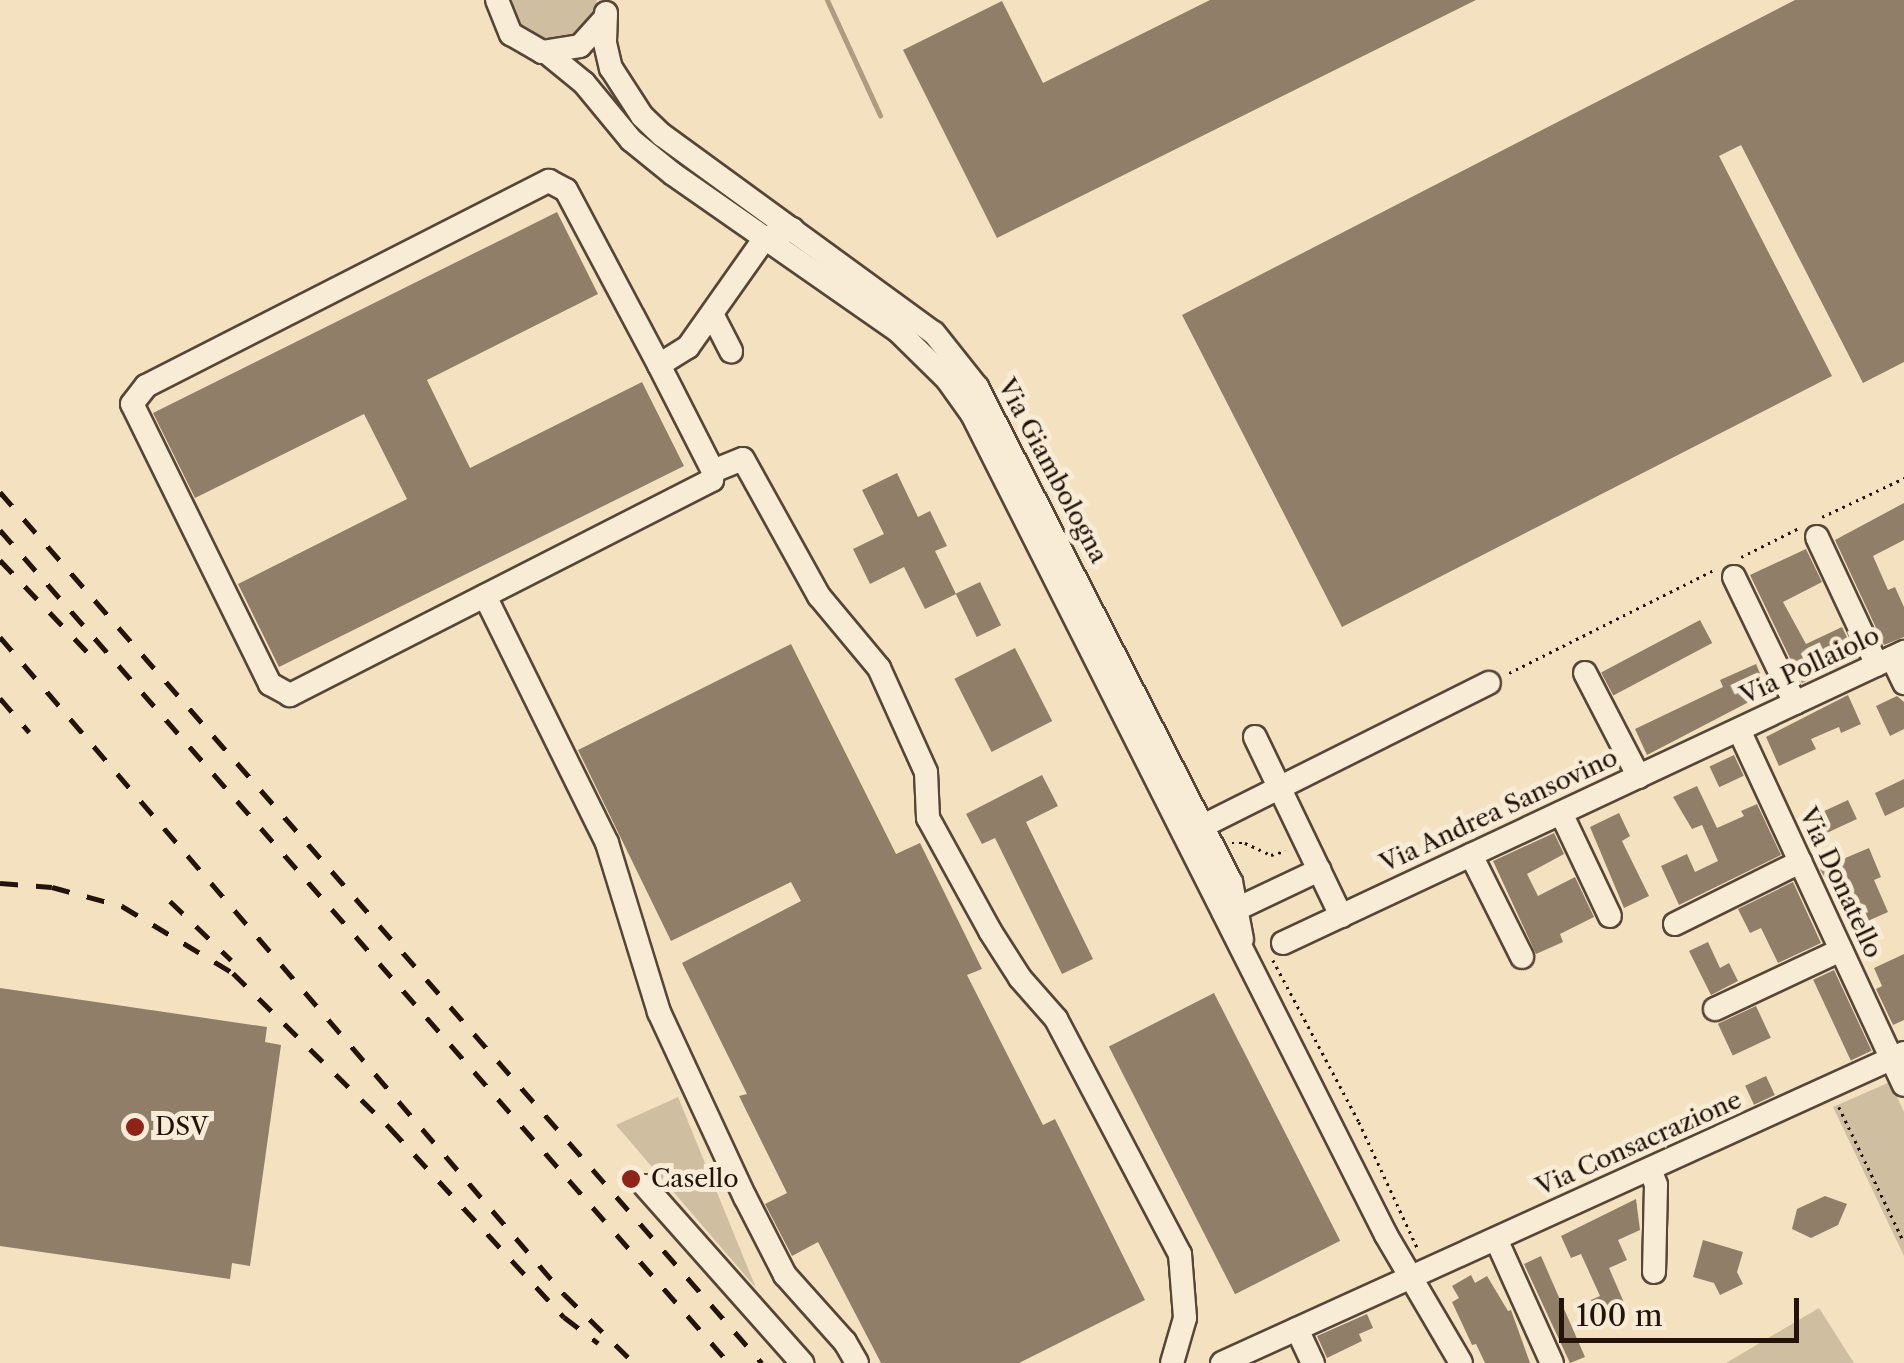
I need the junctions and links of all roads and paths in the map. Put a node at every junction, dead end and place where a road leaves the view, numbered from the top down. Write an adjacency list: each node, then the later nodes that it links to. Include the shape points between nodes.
1 (497, 0): 3 (street, Via Giambologna, via 511,34)
2 (608, 7): 3 (street, via 583,44); 4 (street, Via Giambologna, via 604,43 611,68 642,116)
3 (546, 52): 5 (street, Via Giambologna, via 584,83 631,140)
4 (793, 229): 5 (street); 20 (street, Via Giambologna, via 934,333 959,362 992,410)
5 (765, 238): 6 (street); 12 (street, Via Giambologna, via 898,331 946,378 972,414)
6 (712, 314): 7 (street); 8 (street, via 688,348)
7 (731, 351)
8 (659, 365): 9 (street); 14 (street, via 566,190 549,181 134,397 134,415 279,692 299,692)
9 (712, 472): 14 (street, via 707,482); 54 (street, via 743,459 820,596 879,668 926,772 928,818 990,931 1056,1019 1180,1254 1185,1318)
10 (1904, 478): 17 (path)
11 (1818, 537): 15 (street)
12 (1052, 574): 20 (street, Via Giambologna); 39 (street, Via Giambologna)
13 (1734, 577): 19 (street)
14 (485, 596): 53 (street, via 607,844 659,1012 745,1197 785,1276)
15 (1891, 658): 18 (street); 19 (street, Via Pollaiolo)
16 (1585, 673): 23 (street)
17 (1490, 683): 24 (street)
18 (1904, 683)
19 (1795, 704): 21 (street, Via Pollaiolo)
20 (1135, 706): 26 (street, Via Giambologna)
21 (1739, 730): 23 (street, Via Andrea Sansovino); 30 (street, Via Donatello)
22 (1255, 737): 24 (street)
23 (1638, 777): 25 (street, Via Andrea Sansovino)
24 (1280, 788): 26 (street); 31 (street)
25 (1561, 813): 29 (street, Via Andrea Sansovino); 34 (street)
26 (1197, 829): 32 (street, Via Giambologna, via 1231,882)
27 (1224, 846): 28 (path, via 1245,843 1271,855)
28 (1296, 847)
29 (1471, 855): 33 (street, Via Andrea Sansovino); 38 (street)
30 (1800, 862): 35 (street); 37 (street, Via Donatello)
31 (1319, 870): 32 (street); 33 (street)
32 (1239, 908): 39 (street, Via Giambologna)
33 (1341, 916): 36 (street, Via Andrea Sansovino)
34 (1610, 916)
35 (1675, 924)
36 (1283, 943): 48 (path, via 1268,952 1422,1258 1438,1257)
37 (1841, 950): 40 (street); 41 (street, Via Donatello)
38 (1522, 957)
39 (1244, 958): 50 (street, Via Giambologna)
40 (1715, 1009)
41 (1898, 1056): 42 (street, Via Donatello); 43 (street, Via Consacrazione)
42 (1904, 1085)
43 (1830, 1087): 44 (street, Via Consacrazione); 47 (path)
44 (1650, 1169): 46 (street, Via Consacrazione); 49 (street, via 1656,1185)
45 (645, 1186): 52 (street)
46 (1496, 1239): 48 (street, Via Consacrazione); 58 (street)
47 (1904, 1242)
48 (1441, 1264): 50 (street, Via Consacrazione)
49 (1654, 1272)
50 (1410, 1278): 51 (street, Via Consacrazione); 57 (street, Via Giambologna)
51 (1297, 1329): 55 (street, Via Consacrazione); 56 (street)
52 (802, 1363)
53 (857, 1363)
54 (1172, 1363)
55 (1222, 1363)
56 (1313, 1363)
57 (1461, 1363)
58 (1552, 1363)

